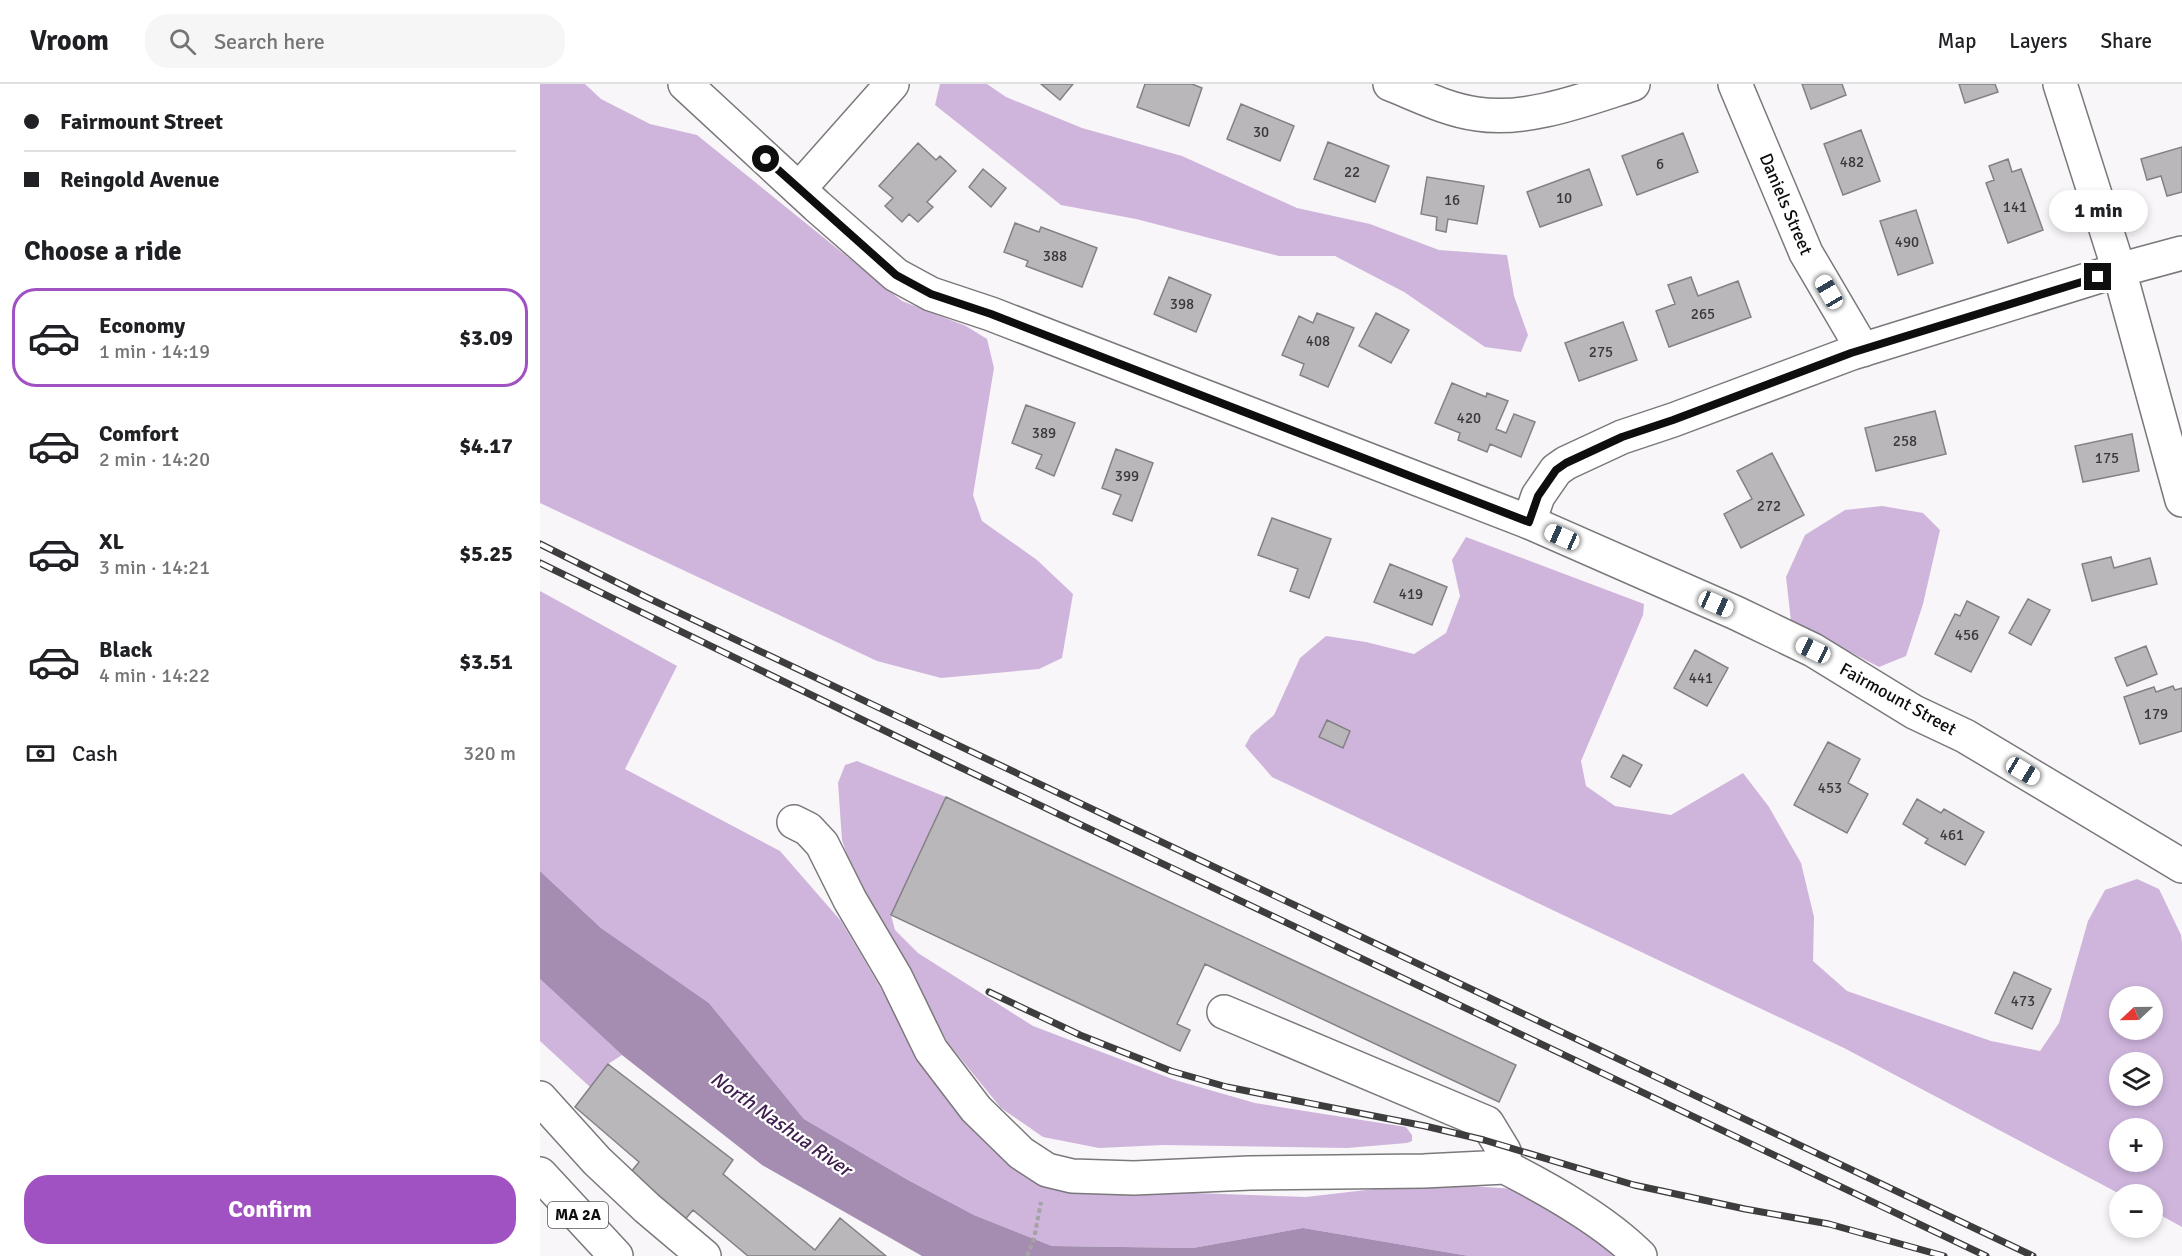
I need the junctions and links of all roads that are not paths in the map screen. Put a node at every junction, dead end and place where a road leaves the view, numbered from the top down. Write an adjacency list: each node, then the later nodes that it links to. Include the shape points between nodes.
1 (685, 84): 7 (main road, Fairmount Street)
2 (892, 84): 7 (main road)
3 (1390, 84): 4 (main road, via 1456,110 1494,115 1571,103)
4 (1633, 84)
5 (1735, 84): 10 (main road, Daniels Street, via 1806,253)
6 (2060, 84): 9 (main road)
7 (799, 189): 12 (main road, Fairmount Street, via 896,275 931,294)
8 (2182, 253): 9 (main road)
9 (2119, 270): 10 (main road); 11 (main road)
10 (1863, 350): 12 (main road, via 1639,431 1566,463 1549,477)
11 (2182, 500)
12 (1529, 522): 14 (main road, Fairmount Street, via 1813,650)
13 (794, 822): 17 (main road, via 808,829 822,844 931,1050 976,1109 1021,1153 1047,1170 1072,1176 1134,1178)
14 (2182, 866)
15 (1224, 1012): 17 (main road, via 1486,1123 1504,1151)
16 (540, 1098): 21 (main road, via 597,1161)
17 (1505, 1167): 19 (main road, via 1541,1185)
18 (540, 1174): 20 (main road, MA 2A)
19 (1643, 1254)
20 (616, 1256)
21 (705, 1256)

